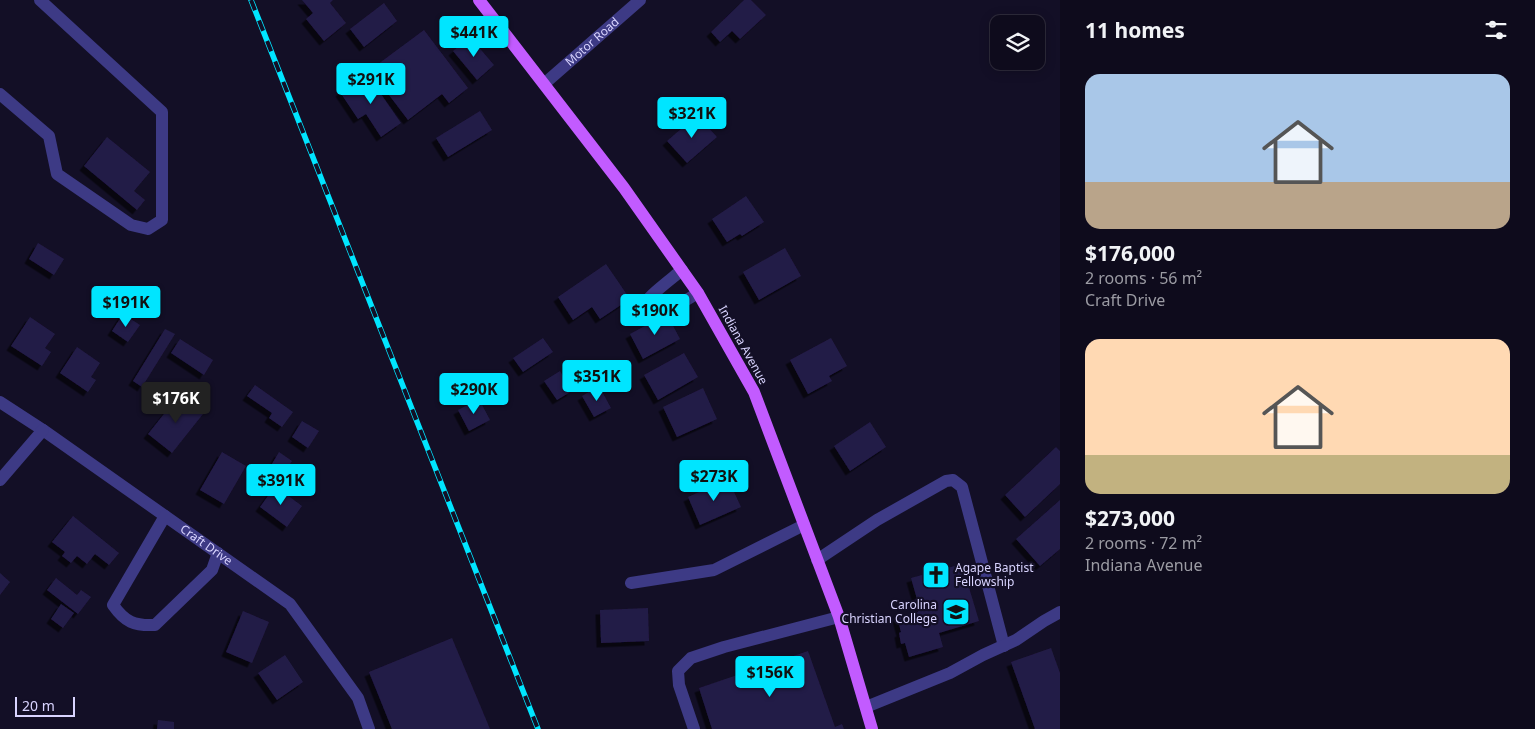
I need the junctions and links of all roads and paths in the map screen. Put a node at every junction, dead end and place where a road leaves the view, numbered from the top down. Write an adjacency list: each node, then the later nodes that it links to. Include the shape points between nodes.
1 (40, 0): 5 (street, via 162,112 162,220 148,228 131,225 56,174 49,136)
2 (479, 0): 4 (main road, Indiana Avenue)
3 (640, 0): 4 (street, Motor Road)
4 (544, 84): 6 (main road, Indiana Avenue)
5 (0, 94)
6 (682, 270): 7 (main road, Indiana Avenue); 7 (street, via 655,292 638,310 636,317 643,320 653,317)
7 (698, 293): 12 (main road, Indiana Avenue, via 754,392)
8 (0, 402): 9 (street, Craft Drive)
9 (43, 430): 10 (street); 11 (street, Craft Drive)
10 (0, 480)
11 (164, 516): 13 (street, Craft Drive); 13 (street, via 113,605 121,616 136,624 154,625 212,570)
12 (804, 524): 14 (main road, Indiana Avenue); 15 (street, via 714,570)
13 (218, 553): 20 (street, Craft Drive, via 290,604 358,698)
14 (817, 560): 17 (main road, Indiana Avenue); 18 (street, via 877,520 953,480 962,487)
15 (631, 583)
16 (1060, 612): 18 (street)
17 (839, 617): 19 (main road, Indiana Avenue); 21 (street, via 691,658 678,671)
18 (1004, 646): 19 (street, via 950,673)
19 (866, 707): 22 (main road, Indiana Avenue)
20 (369, 729)
21 (694, 729)
22 (872, 729)

